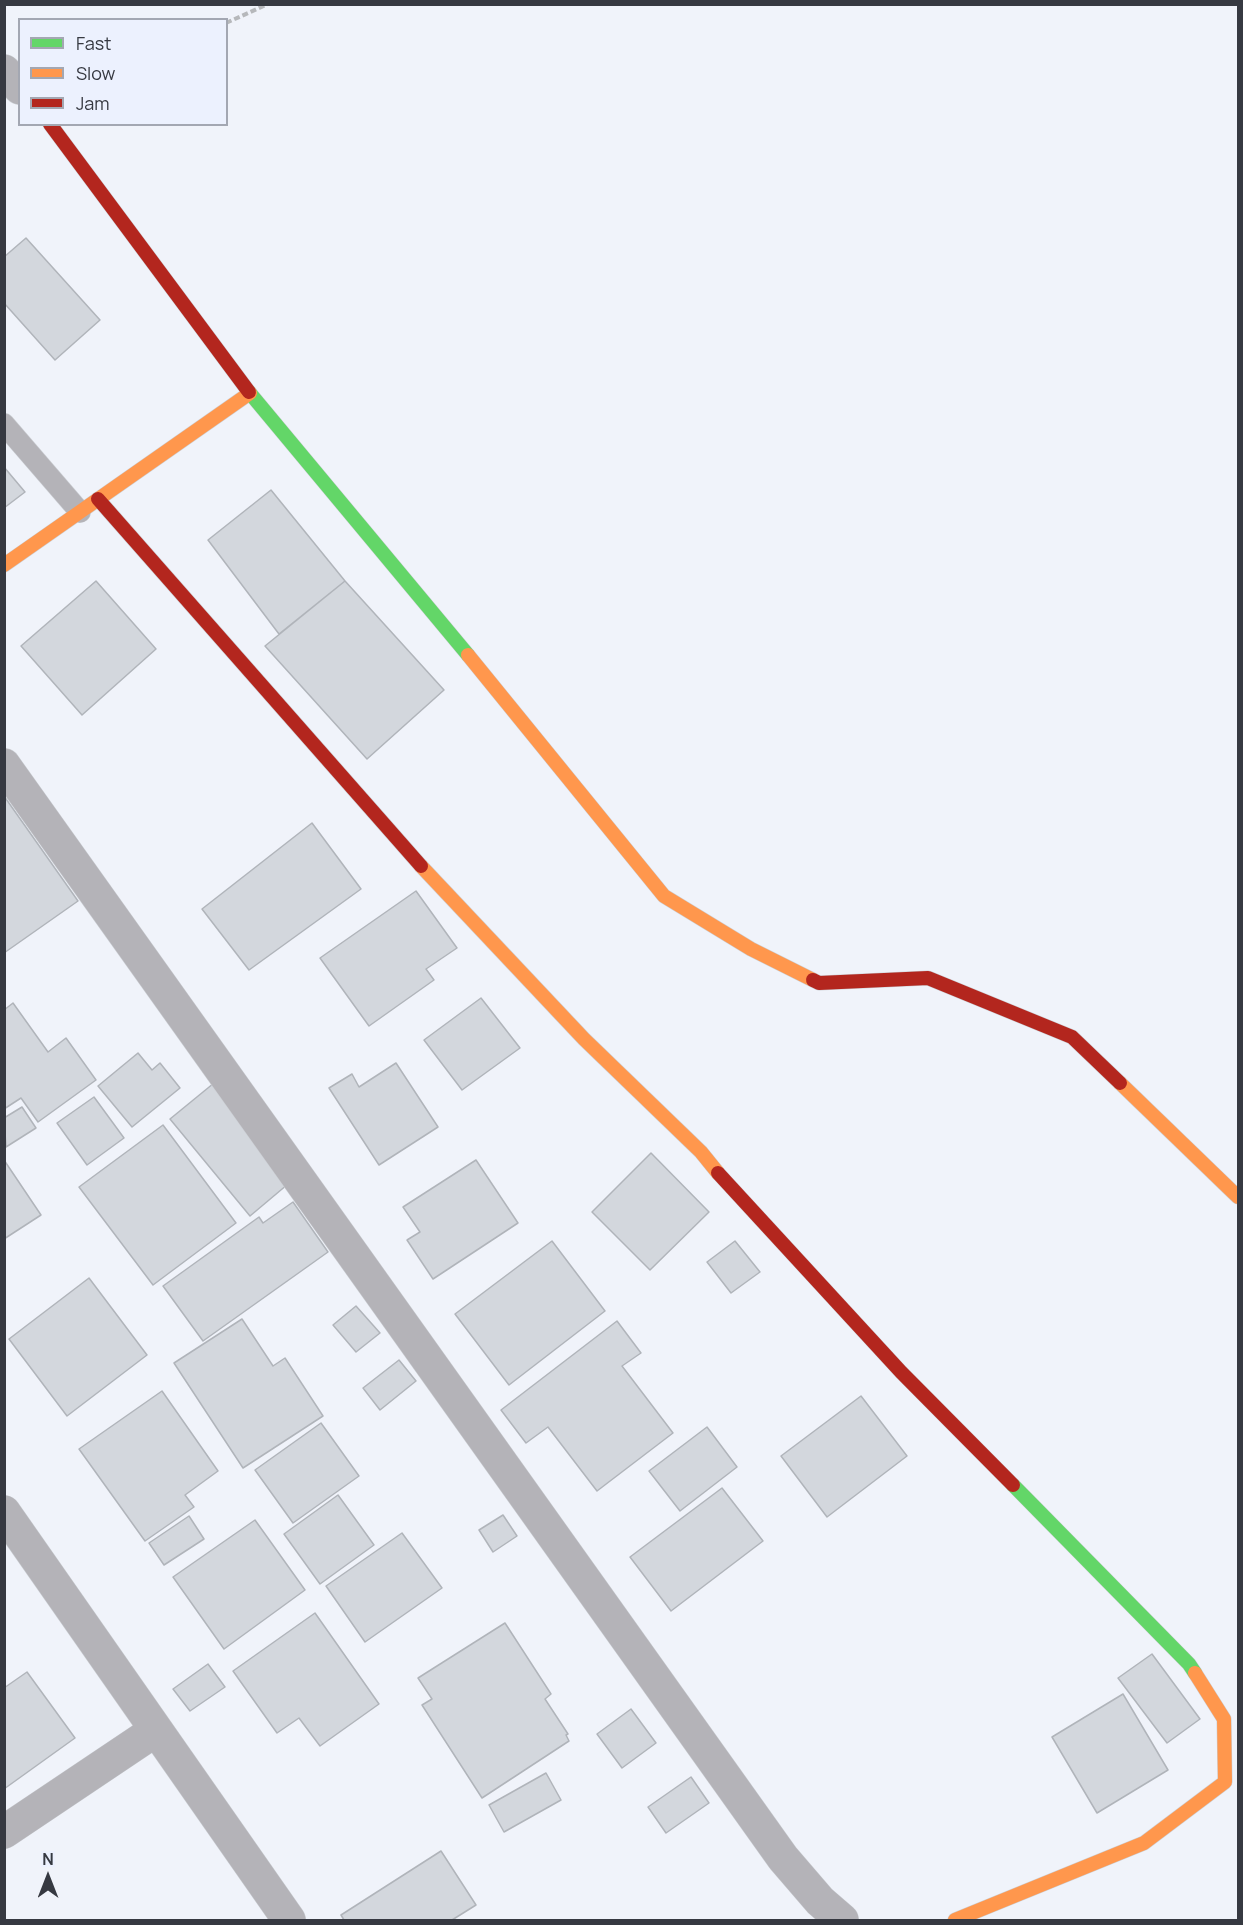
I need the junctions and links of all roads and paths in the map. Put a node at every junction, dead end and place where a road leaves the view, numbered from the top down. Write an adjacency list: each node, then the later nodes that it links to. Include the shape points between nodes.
1 (268, 4): 2 (path)
2 (228, 23)
3 (4, 71): 4 (street)
4 (18, 86)
5 (51, 126): 6 (street)
6 (250, 393): 8 (street); 12 (street, via 664,896 751,949 819,983 928,978 1072,1037)
7 (4, 424): 9 (lane)
8 (98, 499): 9 (street); 15 (street, via 405,849 584,1039 702,1152 739,1198 901,1372 1189,1664 1224,1719)
9 (80, 512): 10 (street)
10 (4, 565)
11 (4, 765): 18 (street, via 783,1857 820,1901)
12 (1239, 1197)
13 (4, 1512): 14 (street)
14 (156, 1730): 16 (street); 17 (street)
15 (1232, 1780): 19 (street, via 1144,1843)
16 (4, 1832)
17 (289, 1920)
18 (842, 1920)
19 (955, 1920)

